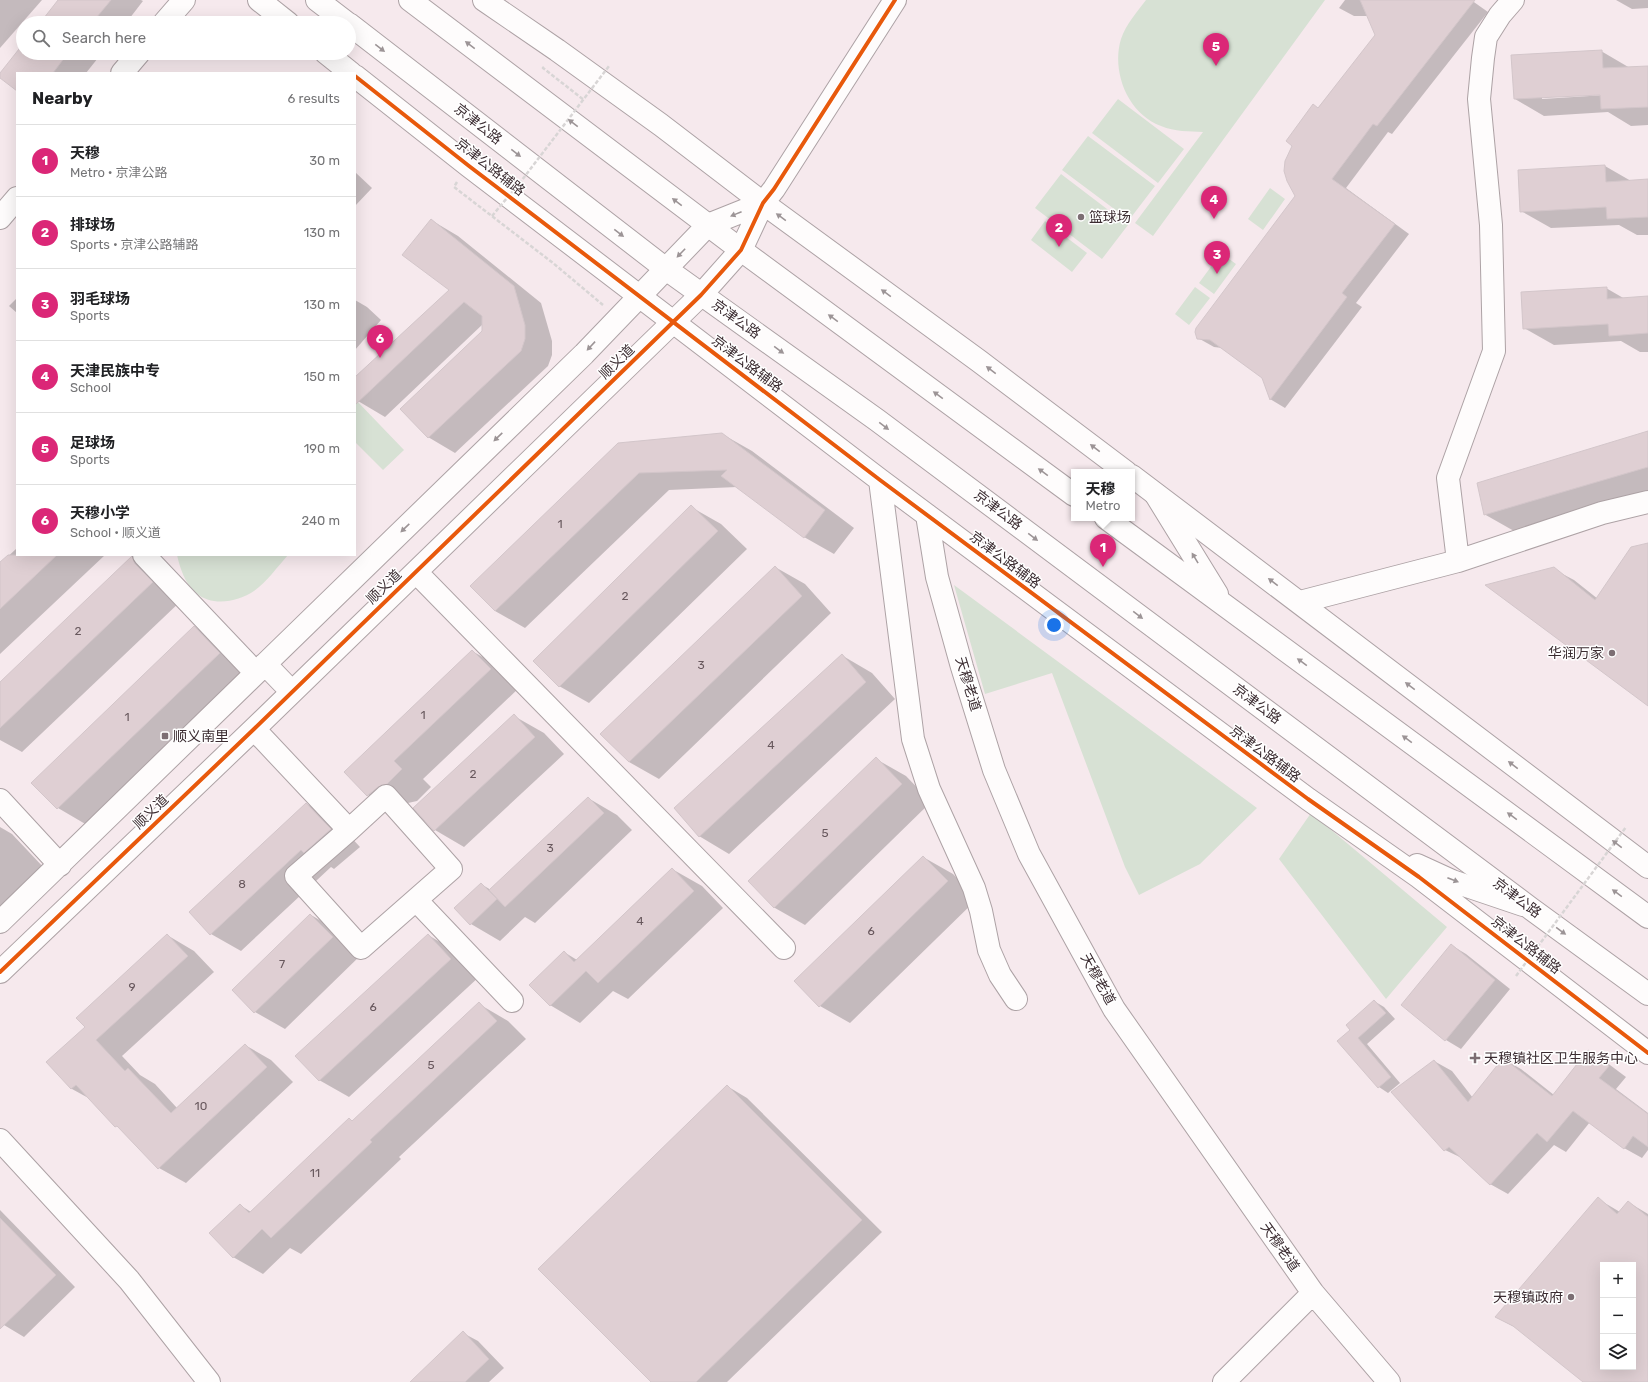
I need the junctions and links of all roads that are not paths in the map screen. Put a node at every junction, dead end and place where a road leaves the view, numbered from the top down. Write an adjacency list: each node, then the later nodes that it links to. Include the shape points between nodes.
1 (184, 0): 8 (main road)
2 (259, 0): 9 (main road)
3 (317, 0): 10 (main road, 京津公路)
4 (410, 0): 20 (main road, one-way to 4)
5 (484, 0): 18 (main road, via 557,50)
6 (895, 0): 18 (main road)
7 (1513, 0): 35 (main road, via 1486,37 1479,98 1491,225 1494,351 1448,478)
8 (170, 16)
9 (279, 16)
10 (338, 16)
11 (356, 30): 22 (main road, 京津公路, one-way to 22)
12 (133, 60): 14 (main road)
13 (335, 60): 15 (main road)
14 (123, 72)
15 (350, 72)
16 (356, 77): 23 (main road, 京津公路辅路)
17 (16, 199): 19 (main road)
18 (763, 203): 20 (main road, 顺义道, one-way to 20); 21 (main road, 顺义道); 26 (main road, one-way to 18)
19 (0, 218)
20 (708, 225): 21 (main road); 22 (main road, 顺义道, one-way to 22)
21 (741, 250): 24 (main road, 顺义道); 29 (main road, one-way to 21)
22 (666, 269): 23 (main road, 顺义道); 24 (main road, 京津公路)
23 (640, 295): 25 (main road, 京津公路辅路); 39 (main road, 顺义道, one-way to 39, via 584,354)
24 (701, 295): 25 (main road, 顺义道); 48 (main road, 京津公路, one-way to 48, via 877,420)
25 (674, 322): 28 (main road, 京津公路辅路); 36 (main road, 顺义道)
26 (1122, 469)
27 (1135, 478): 30 (main road)
28 (880, 480): 32 (main road, 京津公路辅路); 54 (main road, via 913,739 929,789 974,888 989,950 1000,975)
29 (1071, 493)
30 (1156, 495): 37 (main road, one-way to 30); 38 (main road, one-way to 30)
31 (1648, 502): 35 (main road, via 1602,512)
32 (927, 515): 44 (main road, 京津公路辅路); 58 (main road, 天穆老道, via 937,577 962,667 994,770 1029,854 1114,1009)
33 (1110, 521): 38 (main road)
34 (145, 556): 39 (main road)
35 (1458, 561): 37 (main road)
36 (416, 572): 40 (main road, 顺义道); 51 (main road)
37 (1300, 602): 46 (main road, one-way to 37)
38 (1223, 604): 49 (main road, one-way to 38)
39 (261, 669): 40 (main road); 45 (main road, 顺义道)
40 (292, 692): 41 (main road, 顺义道)
41 (254, 729): 43 (main road); 52 (main road, 顺义道)
42 (0, 800): 45 (main road)
43 (349, 830): 47 (main road, via 386,796 451,869); 47 (main road, via 296,876 361,948)
44 (1355, 833): 48 (main road, one-way to 48, via 1452,881); 56 (main road, 京津公路辅路, via 1419,877)
45 (60, 865): 50 (main road, 顺义道)
46 (1648, 867)
47 (416, 900): 55 (main road)
48 (1530, 908): 53 (main road, 京津公路, one-way to 53)
49 (1648, 917)
50 (0, 922)
51 (784, 948)
52 (0, 972)
53 (1648, 994)
54 (1016, 999)
55 (512, 1001)
56 (1648, 1053)
57 (0, 1140): 59 (main road, via 129,1280)
58 (1313, 1293): 60 (main road); 61 (main road, 天穆老道)
59 (209, 1382)
60 (1224, 1382)
61 (1389, 1382)

